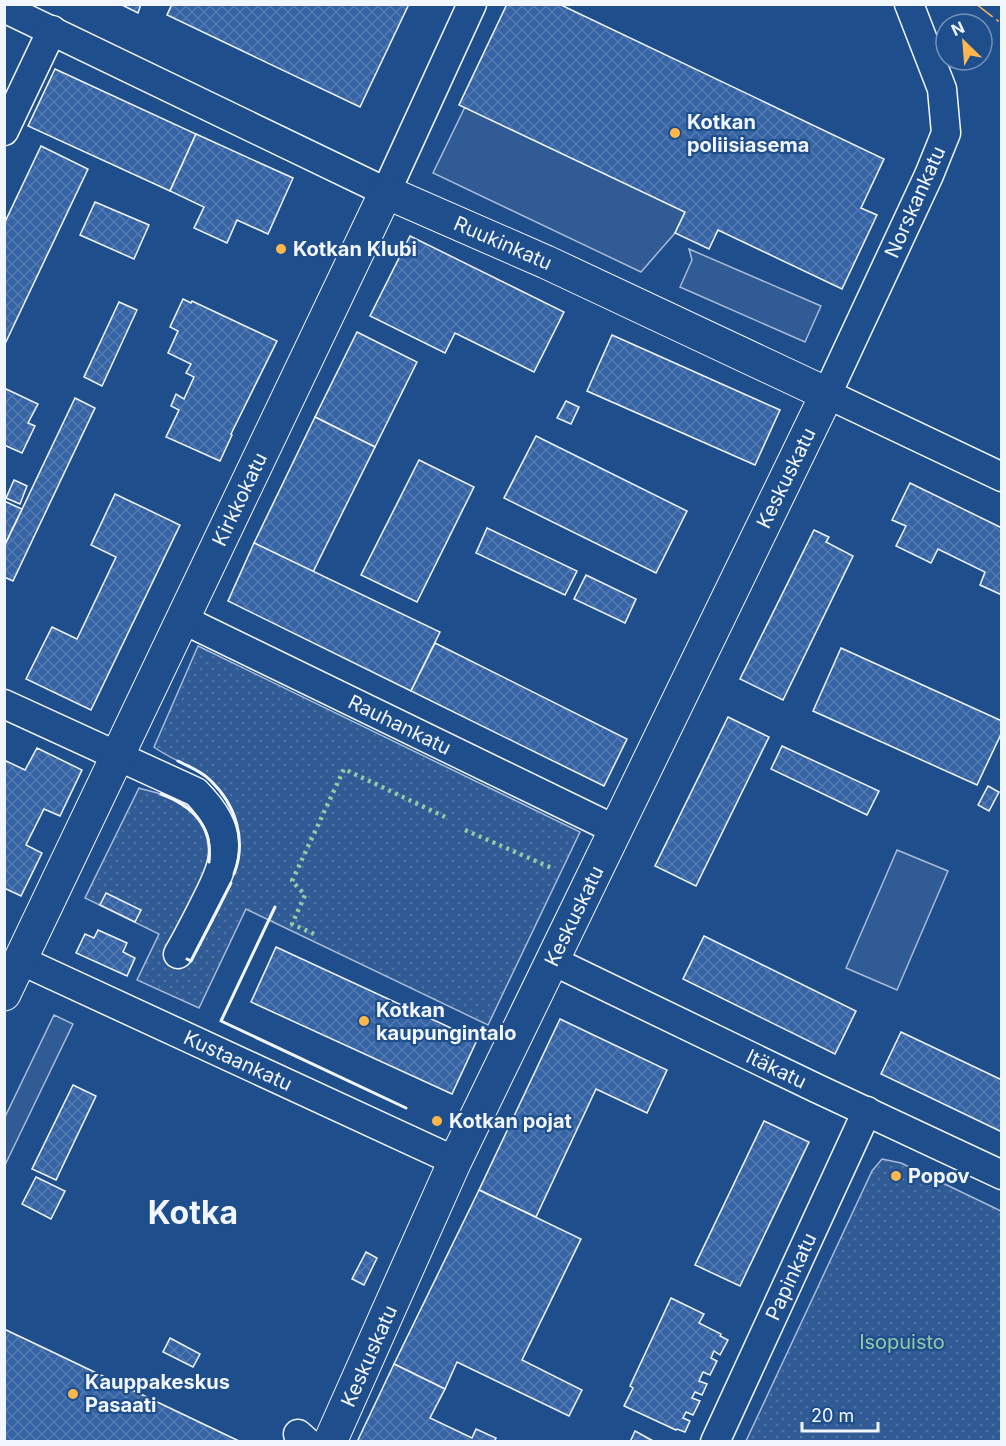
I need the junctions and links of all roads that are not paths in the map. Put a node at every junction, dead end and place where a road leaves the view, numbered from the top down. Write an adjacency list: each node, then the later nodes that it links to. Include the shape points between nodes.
1 (472, 4): 6 (street, Kirkkokatu)
2 (909, 4): 7 (street, Norskankatu, via 942,89 946,133)
3 (4, 8): 4 (street, Ruukinkatu)
4 (52, 30): 5 (street); 6 (street, Ruukinkatu)
5 (4, 131)
6 (386, 192): 7 (main road, Ruukinkatu); 9 (main road, Kirkkokatu)
7 (827, 394): 8 (street, Ruukinkatu); 12 (main road, Keskuskatu)
8 (1002, 477)
9 (182, 619): 11 (main road, Kirkkokatu); 12 (street, Rauhankatu)
10 (4, 704): 11 (street)
11 (117, 756): 13 (street, via 196,792 220,822 225,843 218,878); 14 (main road, Kirkkokatu)
12 (616, 830): 15 (main road, Keskuskatu)
13 (178, 954)
14 (20, 960): 16 (main road, Kirkkokatu); 18 (street, Kustaankatu)
15 (553, 961): 17 (street, Itäkatu); 18 (main road, Keskuskatu)
16 (4, 994)
17 (867, 1111): 19 (street, Itäkatu); 21 (street, Papinkatu)
18 (455, 1161): 20 (main road, Keskuskatu)
19 (1002, 1175)
20 (330, 1442)
21 (715, 1442)

